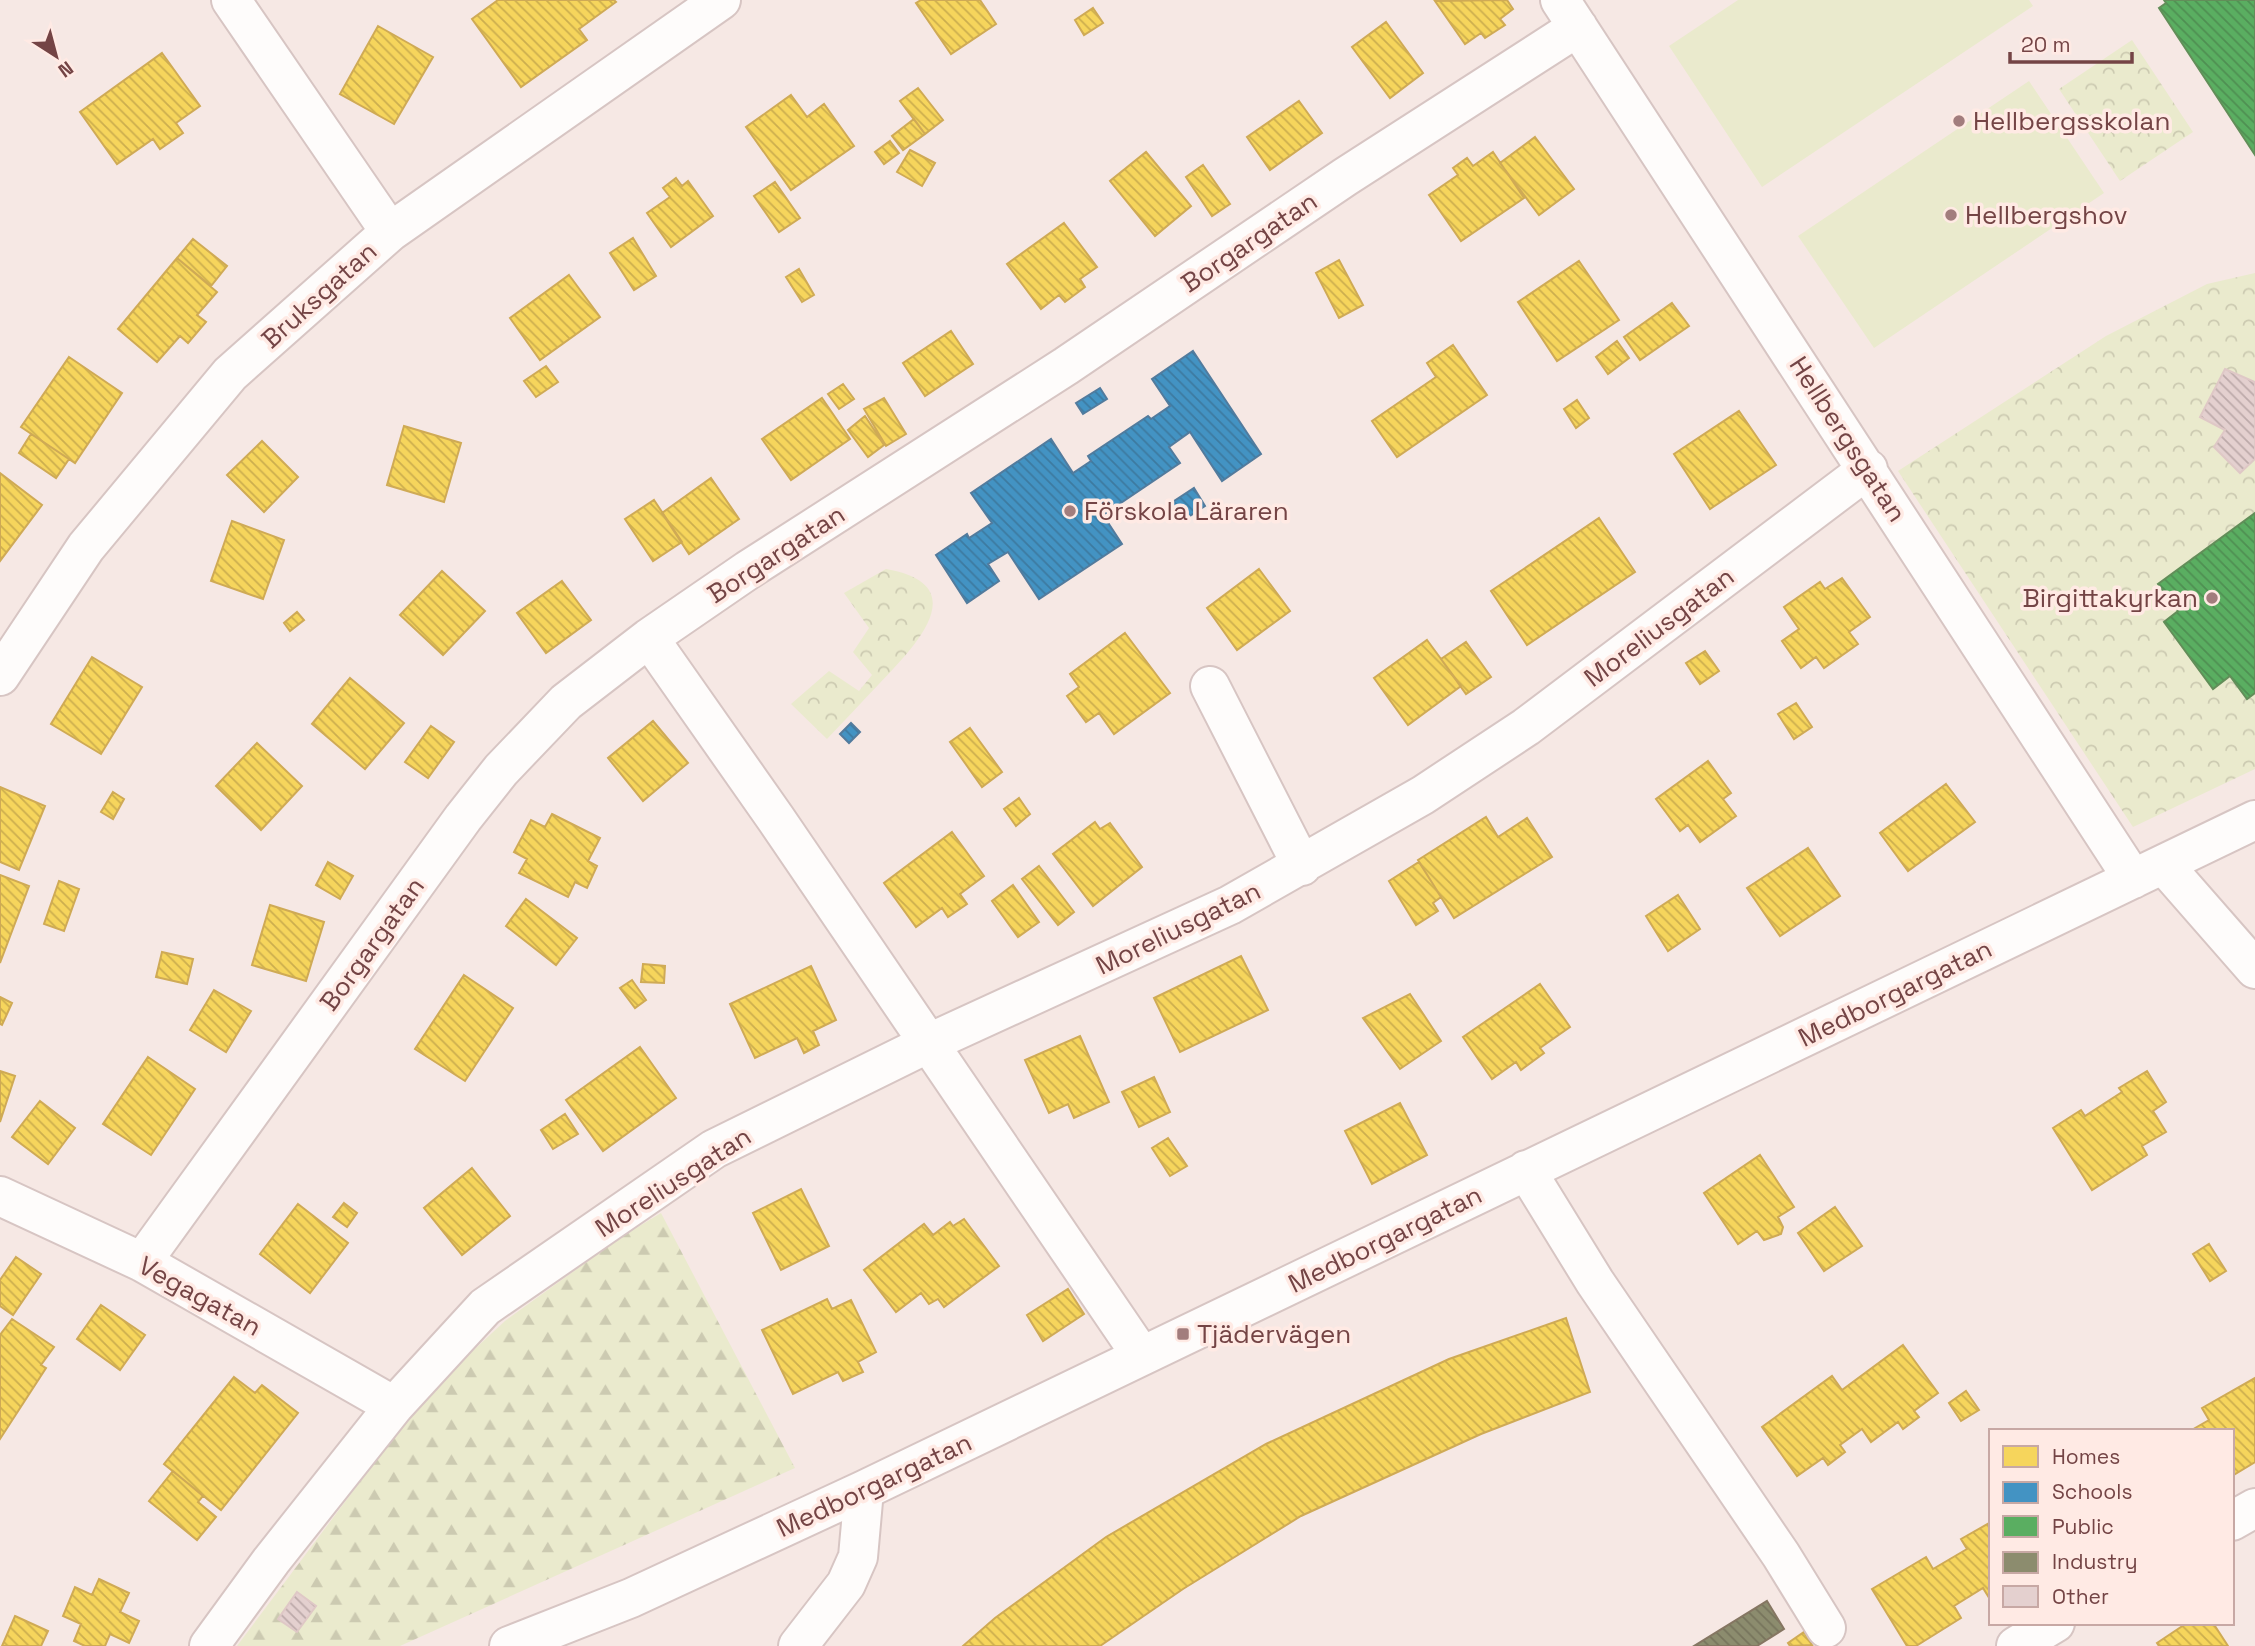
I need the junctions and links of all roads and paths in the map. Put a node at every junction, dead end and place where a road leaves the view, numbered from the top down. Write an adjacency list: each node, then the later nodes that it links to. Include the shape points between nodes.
1 (231, 0): 4 (street)
2 (721, 0): 4 (street, Bruksgatan)
3 (1569, 13): 5 (street, Hellbergsgatan); 6 (street, Borgargatan, via 1345,177 1066,366)
4 (390, 232): 7 (street, Bruksgatan, via 230,374 86,547)
5 (1868, 469): 10 (street, Moreliusgatan, via 1526,727); 11 (street, Hellbergsgatan)
6 (649, 638): 13 (street); 16 (street, Borgargatan, via 566,702 501,770)
7 (0, 676)
8 (1210, 686): 10 (street)
9 (2255, 820): 11 (street, Medborgargatan)
10 (1302, 866): 13 (street, Moreliusgatan, via 1147,944)
11 (2149, 872): 12 (street, Hellbergsgatan); 14 (street, Medborgargatan)
12 (2255, 970)
13 (929, 1043): 17 (street); 18 (street, Moreliusgatan, via 714,1149 485,1307)
14 (1526, 1170): 17 (street, Medborgargatan); 23 (street, via 1595,1282)
15 (0, 1196): 16 (street, Vegagatan)
16 (142, 1262): 18 (street, Vegagatan)
17 (1141, 1355): 19 (street, Medborgargatan)
18 (394, 1406): 24 (street, Moreliusgatan)
19 (864, 1490): 25 (street, Medborgargatan, via 631,1598); 26 (street, via 859,1557 846,1584)
20 (2255, 1508): 21 (street)
21 (2234, 1520)
22 (2052, 1625): 27 (street)
23 (1826, 1628)
24 (209, 1646)
25 (509, 1646)
26 (798, 1646)
27 (2016, 1646)

